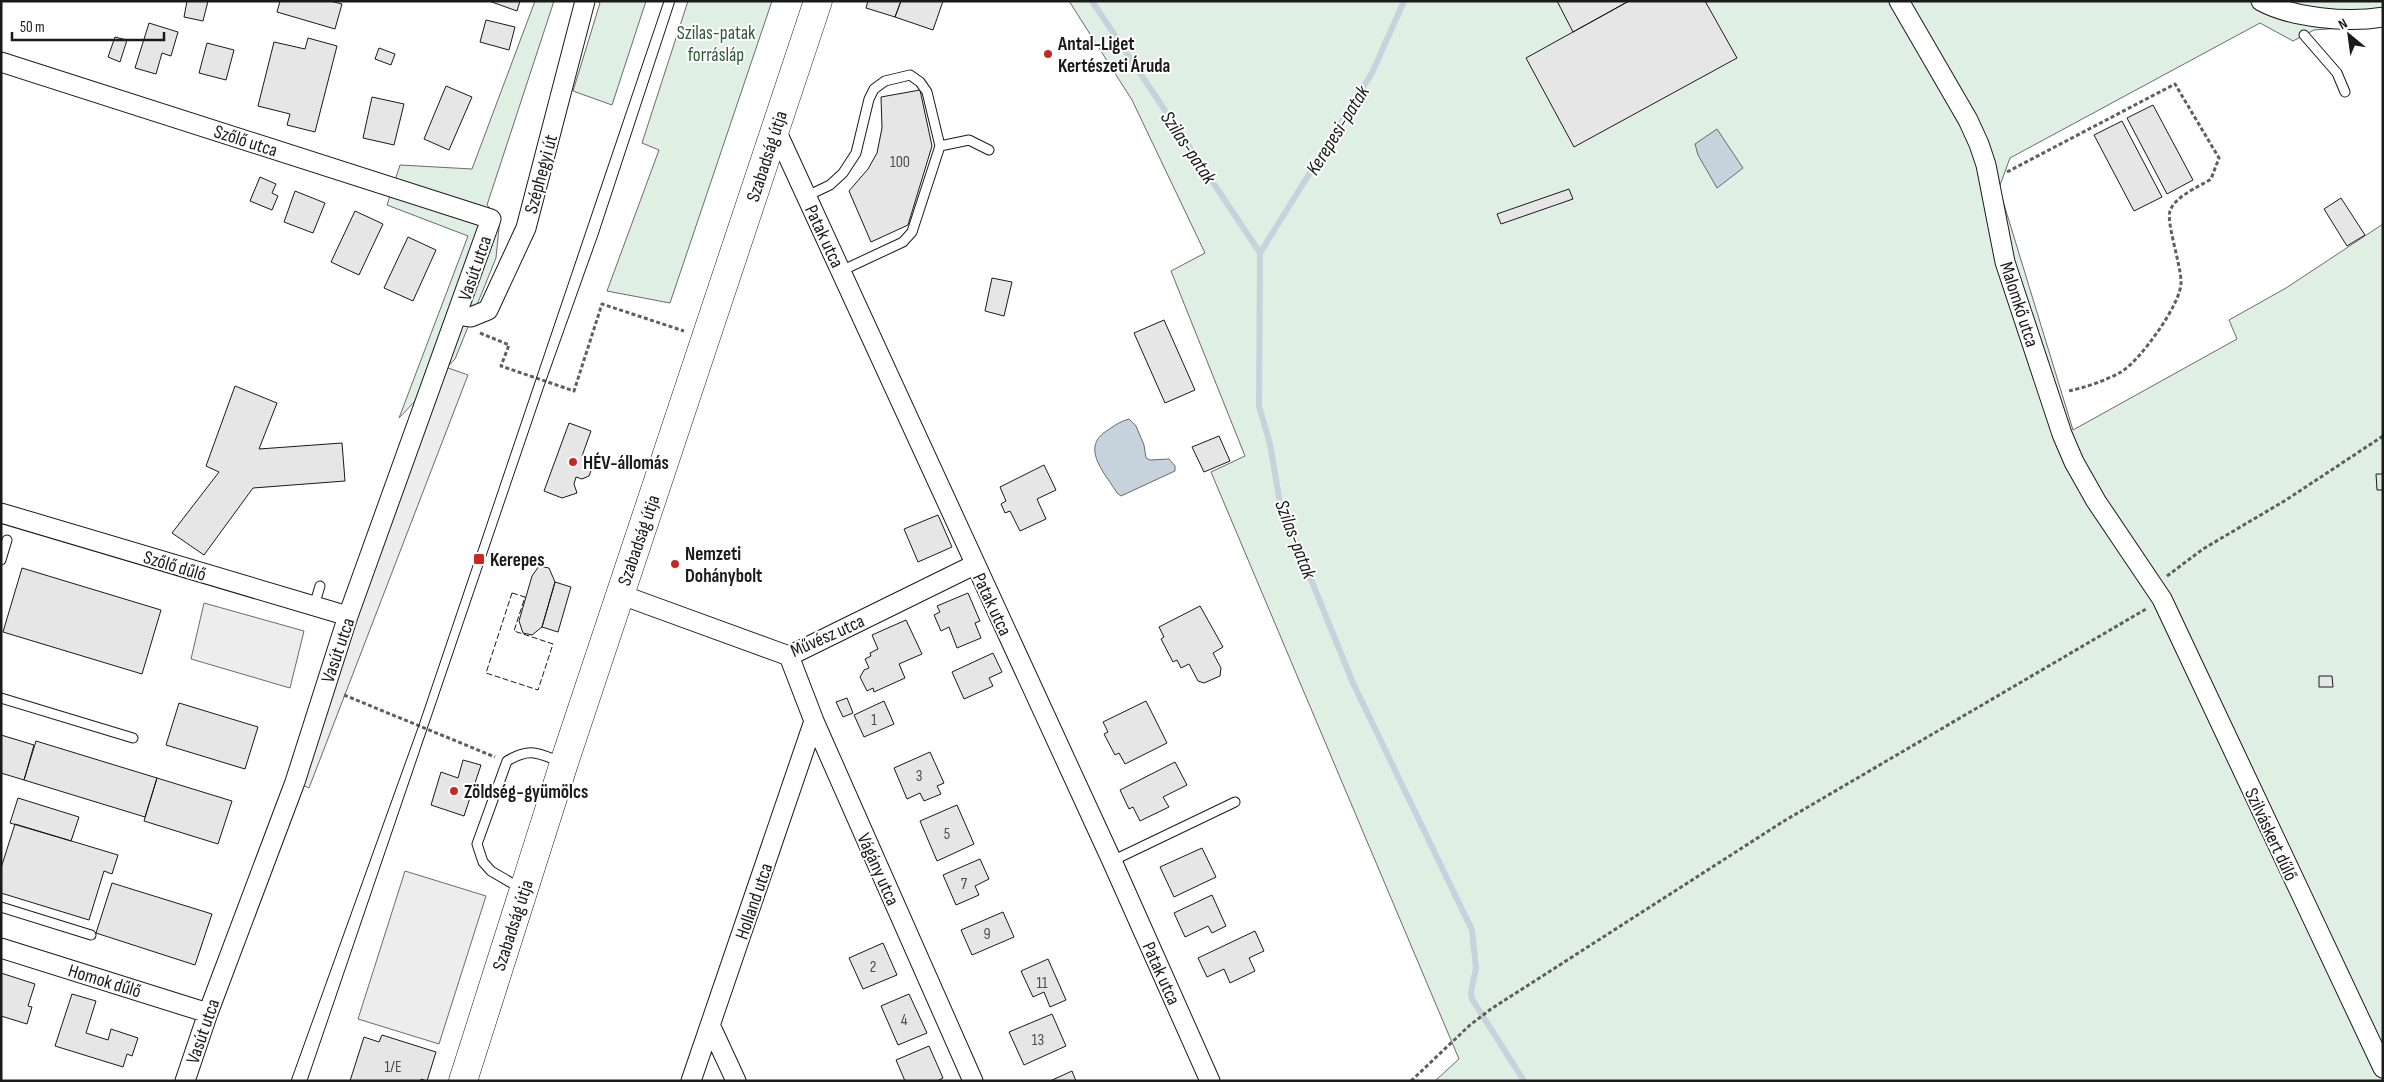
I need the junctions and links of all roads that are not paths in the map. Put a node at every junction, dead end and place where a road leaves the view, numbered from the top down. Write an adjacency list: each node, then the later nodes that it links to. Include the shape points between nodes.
1 (585, 1): 15 (street, Széphegyi út, via 526,228 488,310)
2 (818, 1): 9 (main road, Szabadság útja)
3 (1899, 1): 21 (street, Malomkő utca, via 1968,120 1986,165 2006,262 2074,462 2096,502)
4 (2261, 1): 5 (street, via 2282,11 2312,16)
5 (2383, 17)
6 (2304, 35): 8 (lane, via 2338,73)
7 (1, 62): 13 (street, Szőlő utca)
8 (2346, 92)
9 (776, 128): 12 (street, Patak utca); 22 (main road, Szabadság útja)
10 (940, 146): 11 (lane, via 969,140); 12 (lane, via 927,92 920,82 910,75 885,81 874,89 869,99 856,153 843,173 830,185); 14 (lane, via 912,232 902,242)
11 (990, 150)
12 (807, 196): 14 (street, Patak utca)
13 (491, 219): 15 (street, Vasút utca)
14 (841, 272): 19 (street, Patak utca)
15 (456, 319): 24 (street, Vasút utca)
16 (1, 513): 23 (street, Szőlő dűlő)
17 (7, 540): 18 (lane)
18 (1, 560)
19 (974, 565): 25 (street, Művész utca); 31 (street, Patak utca)
20 (320, 586): 23 (lane)
21 (2158, 593): 38 (street, Szilváskert dűlő)
22 (619, 594): 25 (street, Művész utca); 29 (main road, Szabadság útja)
23 (314, 606): 24 (street, Szőlő dűlő)
24 (340, 619): 36 (street, Vasút utca, via 324,687 295,782)
25 (788, 656): 27 (street, Vágány utca)
26 (1, 698): 28 (lane)
27 (814, 721): 37 (street, Holland utca); 43 (street, Vágány utca)
28 (133, 738)
29 (564, 763): 32 (main road, Szabadság útja); 32 (lane, via 533,752 517,755 507,762 478,844 483,862 491,871)
30 (1235, 802): 31 (lane)
31 (1112, 861): 44 (street, Patak utca)
32 (523, 890): 40 (main road, Szabadság útja)
33 (1, 907): 34 (lane)
34 (91, 935)
35 (1, 948): 36 (street, Homok dűlő)
36 (208, 1013): 39 (street, Vasút utca)
37 (711, 1027): 41 (street, Holland utca); 42 (street)
38 (2383, 1068)
39 (185, 1081)
40 (463, 1081)
41 (691, 1081)
42 (736, 1081)
43 (973, 1081)
44 (1210, 1081)

